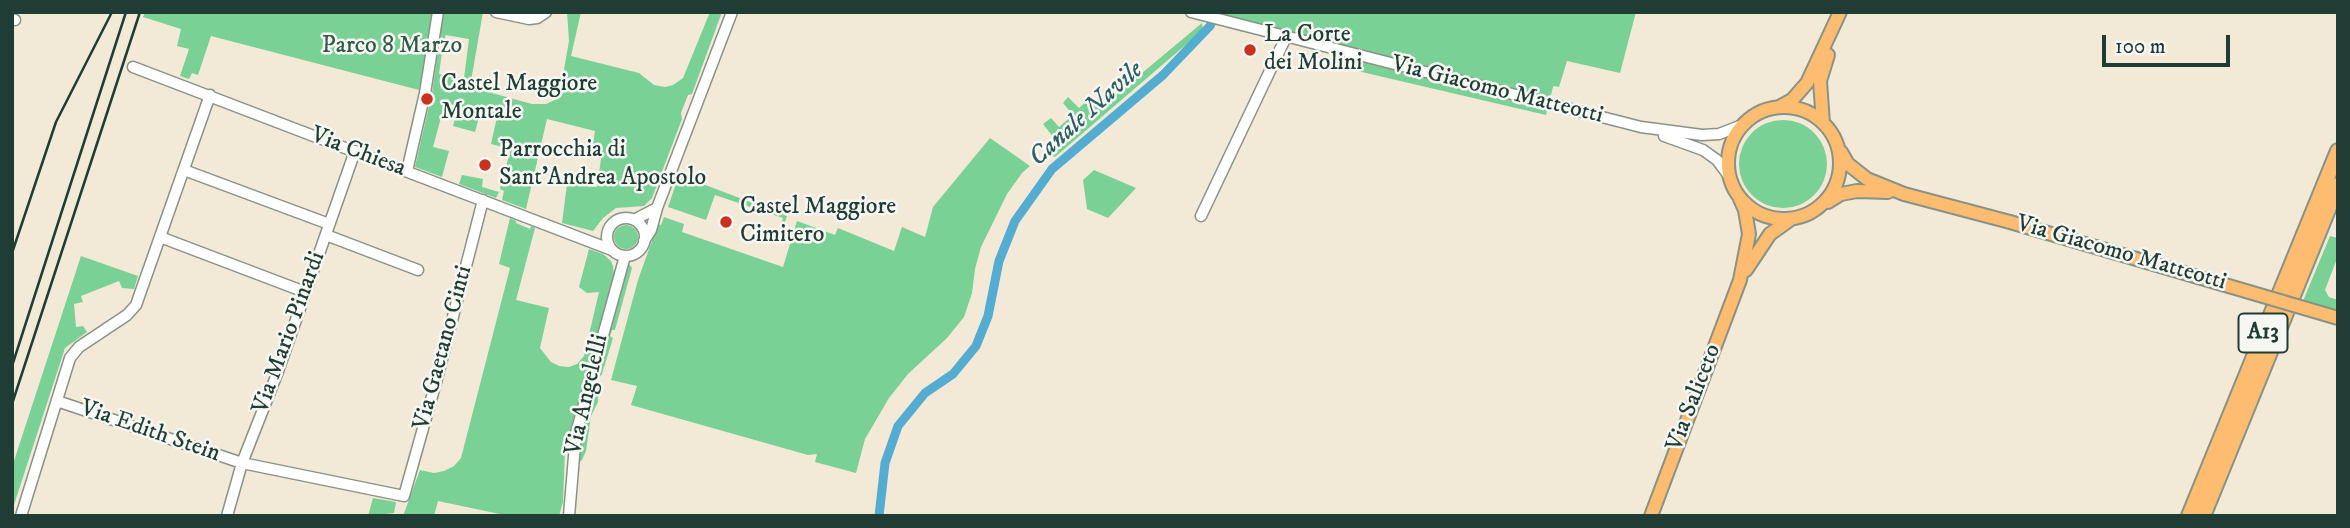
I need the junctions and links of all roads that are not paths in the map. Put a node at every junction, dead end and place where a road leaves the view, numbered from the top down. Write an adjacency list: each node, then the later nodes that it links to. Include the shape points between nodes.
1 (438, 12): 18 (street)
2 (496, 12): 3 (street, via 529,19)
3 (546, 12)
4 (732, 12): 25 (street)
5 (1191, 12): 7 (street, Via Giacomo Matteotti)
6 (1841, 12): 10 (main road, via 1807,83 1792,100); 11 (main road, via 1820,81)
7 (1286, 37): 13 (street, Via Giacomo Matteotti); 26 (street)
8 (132, 67): 9 (street, Via Chiesa)
9 (210, 95): 15 (street, Via Chiesa); 17 (street)
10 (1776, 108): 11 (main road, via 1809,113); 12 (main road)
11 (1823, 123): 14 (main road)
12 (1745, 124): 13 (street, Via Giacomo Matteotti, via 1702,135); 19 (main road, Via Saliceto, via 1732,142)
13 (1641, 127): 19 (street, Via Giacomo Matteotti, via 1703,150)
14 (1837, 145): 21 (main road, Via Giacomo Matteotti, via 1848,164 1867,179); 24 (main road, via 1838,178)
15 (355, 151): 18 (street, Via Chiesa); 29 (street, Via Mario Pinardi)
16 (2338, 151): 45 (highway, A13)
17 (184, 170): 29 (street); 31 (street)
18 (407, 172): 23 (street, Via Chiesa)
19 (1729, 176): 22 (main road, Via Saliceto)
20 (2338, 185): 46 (highway, A13)
21 (1904, 194): 24 (main road, Via Giacomo Matteotti, via 1857,191); 38 (main road, Via Giacomo Matteotti, bridge)
22 (1738, 196): 27 (main road, via 1762,215); 36 (main road, Via Saliceto, via 1749,234)
23 (483, 200): 32 (street, Via Chiesa); 40 (street, Via Gaetano Cinti, via 404,496)
24 (1821, 205): 27 (main road, Via Saliceto)
25 (657, 208): 28 (street); 33 (street)
26 (1201, 216)
27 (1791, 219): 36 (main road, Via Saliceto, via 1770,234)
28 (634, 220): 30 (street, via 617,220); 33 (street, via 643,228)
29 (327, 230): 35 (street); 37 (street, Via Mario Pinardi)
30 (607, 233): 32 (street); 34 (street)
31 (160, 237): 37 (street); 39 (street, via 136,305 74,352)
32 (584, 239): 34 (street, Via Chiesa)
33 (645, 241): 34 (street, via 637,252)
34 (618, 253): 43 (street, Via Angelelli, via 618,275 576,433)
35 (418, 270)
36 (1740, 280): 44 (main road, Via Saliceto)
37 (305, 292): 40 (street, Via Mario Pinardi)
38 (2338, 317)
39 (58, 401): 40 (street, Via Edith Stein); 41 (street)
40 (242, 463): 42 (street, Via Mario Pinardi)
41 (21, 516)
42 (227, 516)
43 (569, 516)
44 (1651, 516)
45 (2189, 516)
46 (2203, 516)

